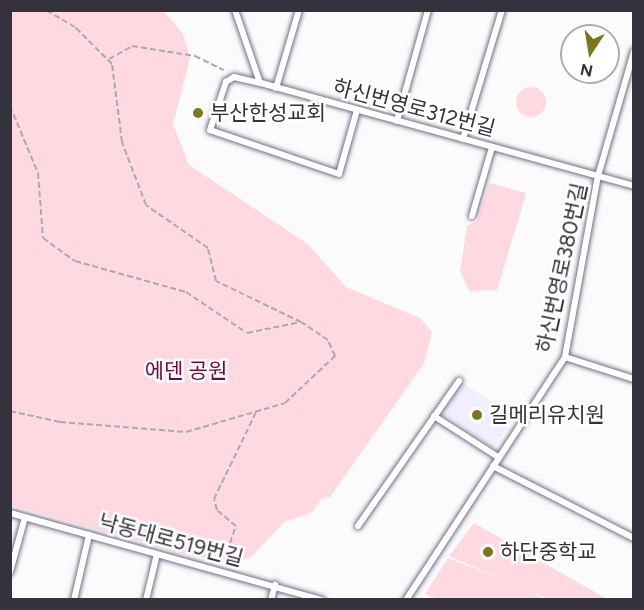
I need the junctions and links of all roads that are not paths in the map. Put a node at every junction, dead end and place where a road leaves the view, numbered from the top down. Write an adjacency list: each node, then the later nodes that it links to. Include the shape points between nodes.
1 (235, 10): 6 (lane)
2 (299, 10): 7 (lane)
3 (428, 10): 9 (lane)
4 (502, 10): 10 (lane)
5 (633, 51): 12 (lane, 하신번영로380번길)
6 (261, 83): 7 (lane, 하신번영로312번길); 8 (lane, 하신번영로312번길, via 234,77 226,82 213,135 339,174)
7 (276, 88): 8 (lane, 하신번영로312번길)
8 (357, 110): 9 (lane, 하신번영로312번길)
9 (397, 121): 10 (lane, 하신번영로312번길)
10 (463, 139): 11 (lane, 하신번영로312번길)
11 (492, 147): 12 (lane, 하신번영로312번길); 14 (lane)
12 (598, 176): 13 (lane, 하신번영로312번길); 15 (lane, 하신번영로380번길)
13 (633, 186)
14 (472, 216)
15 (565, 357): 16 (lane); 19 (lane, 하신번영로380번길)
16 (633, 379)
17 (459, 381): 18 (lane)
18 (435, 416): 19 (lane); 23 (lane)
19 (498, 457): 20 (lane, 하신번영로380번길)
20 (493, 466): 25 (lane); 33 (lane)
21 (10, 513): 22 (lane, 낙동대로519번길)
22 (25, 517): 24 (lane, 낙동대로519번길); 27 (lane)
23 (358, 526)
24 (88, 535): 26 (lane, 낙동대로519번길); 29 (lane)
25 (633, 538)
26 (158, 554): 28 (lane, 낙동대로519번길); 30 (lane)
27 (10, 572)
28 (275, 585): 31 (lane); 32 (lane, 낙동대로519번길)
29 (74, 600)
30 (146, 600)
31 (271, 600)
32 (322, 600)
33 (406, 600)

